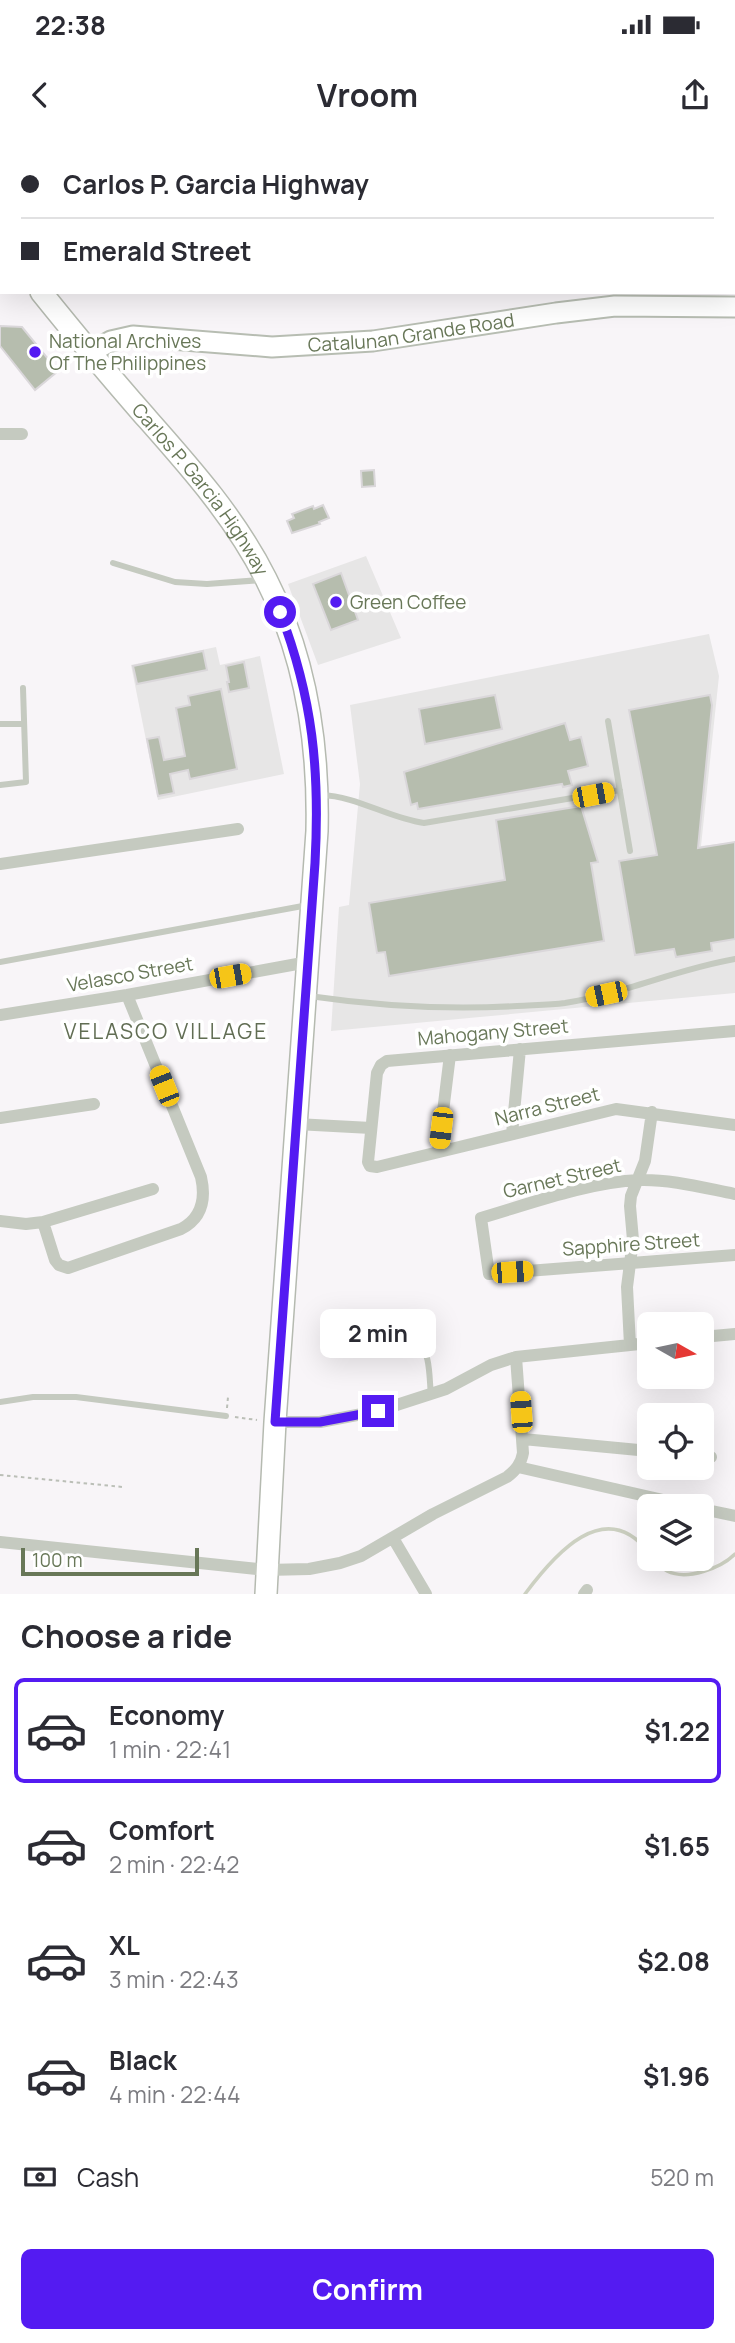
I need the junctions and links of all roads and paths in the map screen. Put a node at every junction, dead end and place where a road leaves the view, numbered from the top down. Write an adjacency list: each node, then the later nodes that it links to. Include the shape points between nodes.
1 (43, 294): 3 (highway, Carlos P. Garcia Highway)
2 (735, 307): 3 (main road, Catalunan Grande Road, via 615,306 373,341 272,347 133,336)
3 (90, 353): 7 (highway, Carlos P. Garcia Highway, via 212,495)
4 (0, 434): 5 (street)
5 (22, 435)
6 (113, 563): 7 (lane, via 175,582)
7 (266, 579): 14 (highway, Carlos P. Garcia Highway, via 304,685)
8 (23, 688): 11 (lane)
9 (608, 721): 13 (lane)
10 (0, 724): 11 (lane)
11 (24, 724): 12 (lane, via 26,782)
12 (0, 785)
13 (620, 790): 14 (lane, via 424,823 339,797); 16 (lane)
14 (317, 795): 18 (highway, Carlos P. Garcia Highway)
15 (238, 829): 17 (street)
16 (630, 851)
17 (0, 864)
18 (312, 904): 20 (lane); 21 (highway, Carlos P. Garcia Highway)
19 (735, 959): 23 (lane, via 564,1003 412,1007)
20 (0, 962)
21 (308, 962): 22 (street, Velasco Street); 23 (highway, Carlos P. Garcia Highway)
22 (127, 995): 24 (street, Velasco Street); 40 (street, via 201,1177 201,1208 181,1229 68,1268 55,1260)
23 (305, 996): 31 (highway, Carlos P. Garcia Highway)
24 (0, 1015)
25 (735, 1031): 26 (street, Mahogany Street)
26 (520, 1049): 27 (street, Mahogany Street); 34 (street)
27 (450, 1055): 33 (street, Mahogany Street, via 391,1060 381,1065); 35 (street)
28 (94, 1104): 30 (street)
29 (652, 1112): 32 (street, Narra Street); 34 (street, Narra Street, via 605,1111); 36 (street)
30 (0, 1118)
31 (296, 1124): 33 (street); 54 (highway, Carlos P. Garcia Highway)
32 (735, 1125)
33 (371, 1128): 35 (street, Narra Street, via 370,1166)
34 (512, 1133): 35 (street, Narra Street)
35 (438, 1152)
36 (638, 1180): 38 (street, Garnet Street); 42 (street, via 631,1196); 43 (street, Garnet Street, via 481,1218)
37 (153, 1189): 40 (street)
38 (735, 1194)
39 (0, 1221): 40 (street)
40 (43, 1222)
41 (735, 1255): 42 (street, Sapphire Street)
42 (630, 1264): 43 (street, Sapphire Street); 48 (street)
43 (489, 1274)
44 (735, 1334): 45 (street)
45 (714, 1336)
46 (397, 1340): 50 (lane, via 417,1340 423,1345)
47 (637, 1344): 48 (street)
48 (630, 1345): 49 (street)
49 (516, 1357): 50 (street); 55 (street)
50 (431, 1395): 54 (street, via 341,1419)
51 (0, 1402): 52 (lane, via 76,1397)
52 (226, 1416): 53 (path)
53 (252, 1419)
54 (275, 1422): 65 (highway, Carlos P. Garcia Highway)
55 (523, 1439): 56 (street); 57 (street)
56 (637, 1450)
57 (518, 1467): 60 (street); 63 (street)
58 (0, 1475): 59 (path)
59 (122, 1486)
60 (637, 1494)
61 (714, 1512): 62 (street)
62 (735, 1516)
63 (393, 1538): 65 (street, via 340,1563); 67 (street)
64 (0, 1542): 65 (street)
65 (267, 1570): 66 (highway, Carlos P. Garcia Highway)
66 (266, 1594)
67 (426, 1594)

